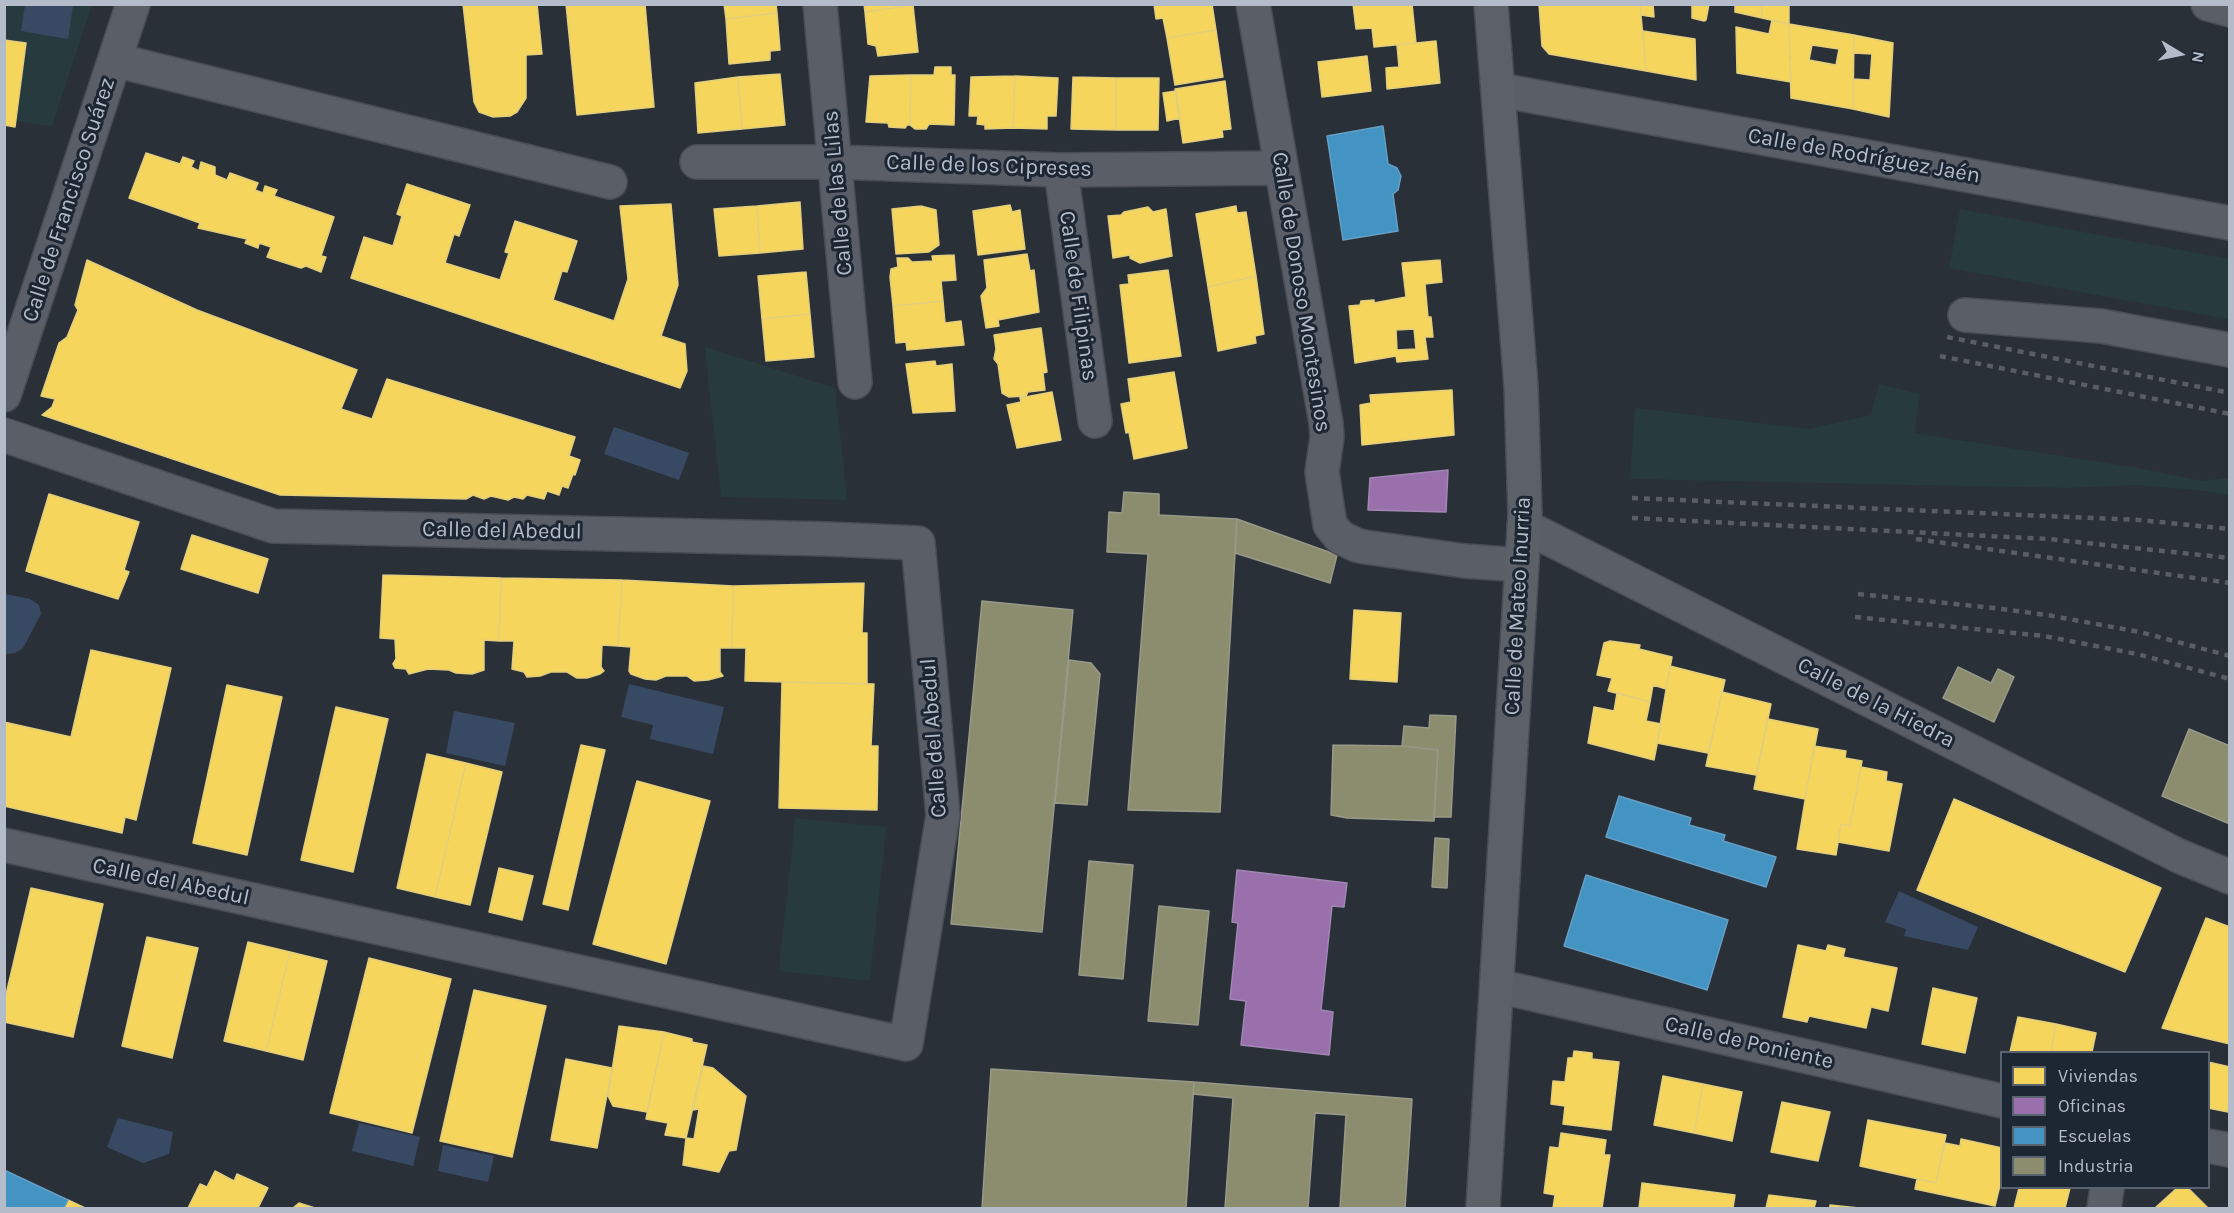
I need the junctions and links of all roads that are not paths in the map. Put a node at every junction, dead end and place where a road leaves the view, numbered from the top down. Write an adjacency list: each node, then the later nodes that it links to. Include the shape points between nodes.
1 (133, 4): 7 (street, Calle de Francisco Suárez)
2 (820, 4): 10 (street, Calle de las Lilas)
3 (1253, 4): 11 (street, Calle de Donoso Montesinos)
4 (1491, 4): 8 (main road, Calle de Mateo Inurria)
5 (2208, 4): 6 (street)
6 (2229, 10)
7 (115, 60): 13 (street); 18 (street, Calle de Francisco Suárez)
8 (1499, 90): 14 (street, Calle de Rodríguez Jaén); 21 (main road, Calle de Mateo Inurria, via 1521,386)
9 (697, 162): 10 (street, Calle de los Cipreses)
10 (835, 162): 12 (street, Calle de los Cipreses); 17 (street, Calle de las Lilas)
11 (1281, 168): 12 (street, Calle de los Cipreses); 22 (street, Calle de Donoso Montesinos, via 1326,423 1323,472 1330,525 1340,537 1365,547)
12 (1061, 170): 19 (street, Calle de Filipinas)
13 (610, 182)
14 (2229, 223)
15 (1965, 315): 16 (street, via 2101,326)
16 (2229, 350)
17 (855, 382)
18 (4, 395)
19 (1095, 422)
20 (4, 435): 23 (street, Calle del Abedul, via 273,526 918,543 943,815 906,1044)
21 (1524, 526): 22 (main road, Calle de Mateo Inurria); 24 (street, Calle de la Hiedra, via 2179,856)
22 (1521, 565): 25 (main road, Calle de Mateo Inurria)
23 (4, 845)
24 (2229, 876)
25 (1497, 986): 26 (street, Calle de Poniente); 30 (main road, Calle de Mateo Inurria)
26 (2000, 1101)
27 (2210, 1146): 28 (street)
28 (2229, 1150)
29 (2107, 1189): 31 (street)
30 (1483, 1209)
31 (2104, 1209)

